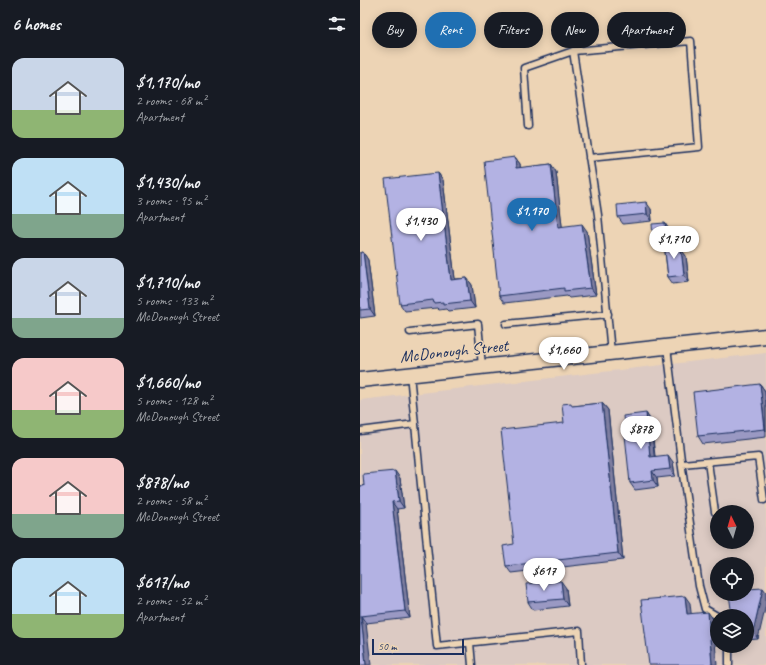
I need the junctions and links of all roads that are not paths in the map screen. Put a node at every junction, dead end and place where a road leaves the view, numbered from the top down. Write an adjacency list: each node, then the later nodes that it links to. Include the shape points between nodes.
1 (573, 51): 2 (lane, via 524,68); 3 (lane); 3 (lane, via 691,41 699,147)
2 (528, 126)
3 (590, 158): 4 (lane)
4 (608, 314): 5 (lane); 9 (lane)
5 (506, 324)
6 (410, 332): 10 (lane, via 478,324)
7 (766, 336): 8 (street, McDonough Street)
8 (667, 347): 9 (street, McDonough Street); 16 (lane)
9 (611, 352): 10 (street, McDonough Street)
10 (482, 366): 11 (street, McDonough Street)
11 (410, 374): 12 (street, McDonough Street); 13 (lane)
12 (360, 380)
13 (415, 424): 14 (lane); 20 (lane, via 437,646)
14 (360, 431)
15 (708, 462): 16 (lane); 17 (lane, via 758,457); 18 (lane)
16 (682, 464): 19 (lane, via 699,586 705,610)
17 (764, 500)
18 (715, 505)
19 (710, 612)
20 (470, 643): 22 (lane); 23 (lane, via 579,631)
21 (729, 653): 24 (lane)
22 (472, 665)
23 (581, 665)
24 (729, 665)

